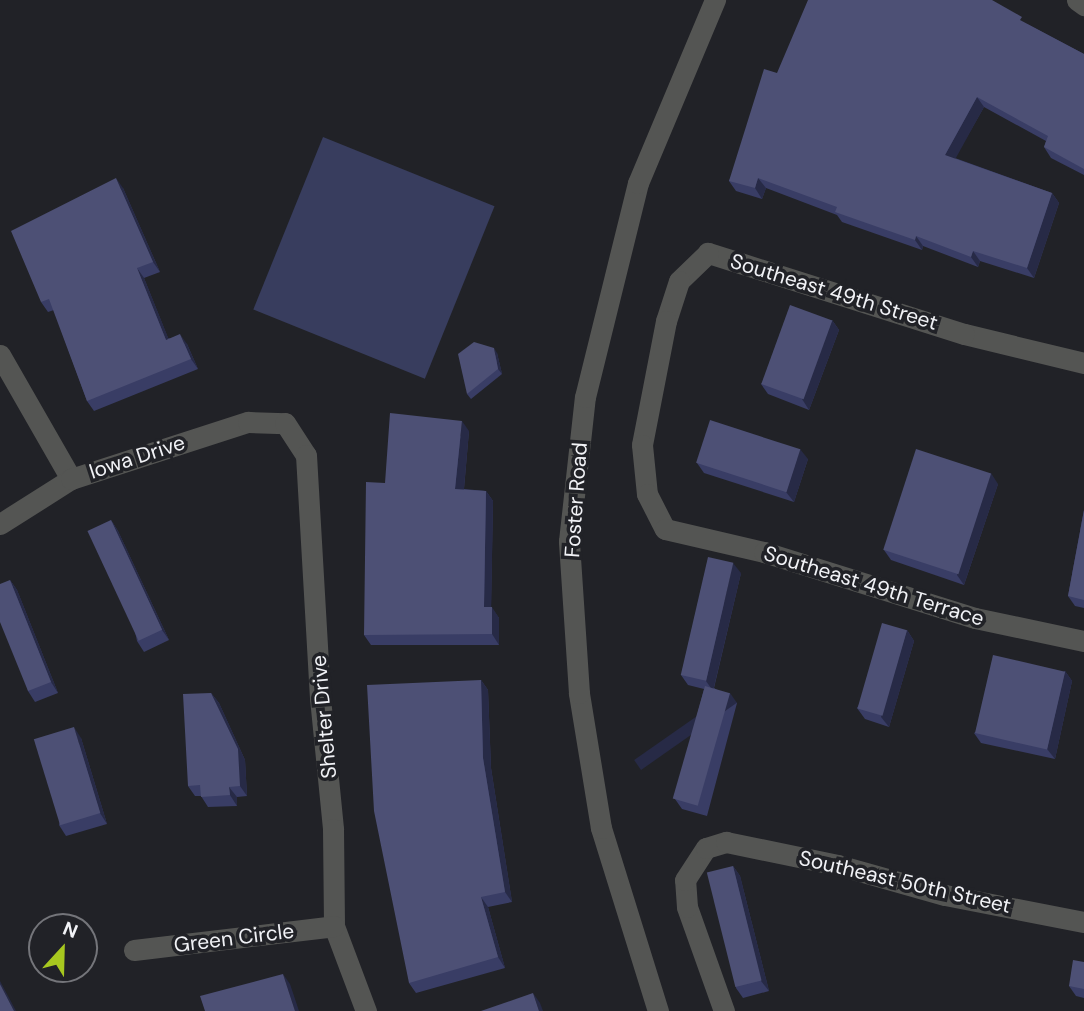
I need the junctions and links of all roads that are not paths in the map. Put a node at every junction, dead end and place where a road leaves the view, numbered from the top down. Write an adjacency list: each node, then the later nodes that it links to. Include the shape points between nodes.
1 (715, 0): 15 (street, Foster Road, via 638,183 585,397 569,541 579,693 601,828)
2 (1077, 0): 3 (street)
3 (1084, 5)
4 (0, 355): 7 (street)
5 (1084, 363): 9 (street, Southeast 49th Street, via 964,334 708,253 680,281 666,321 642,445 647,494)
6 (285, 423): 7 (street, Iowa Drive, via 248,422); 12 (street, Shelter Drive, via 306,455 320,698 334,830)
7 (71, 479): 8 (street, Iowa Drive)
8 (0, 524)
9 (665, 529): 10 (street, Southeast 49th Terrace, via 764,552 975,618)
10 (1084, 640)
11 (1084, 922): 16 (street, Southeast 50th Street, via 945,895 838,864 726,842 706,848 685,880 687,907)
12 (334, 926): 13 (street, Green Circle); 14 (street, Shelter Drive)
13 (134, 950)
14 (366, 1011)
15 (658, 1011)
16 (724, 1011)

